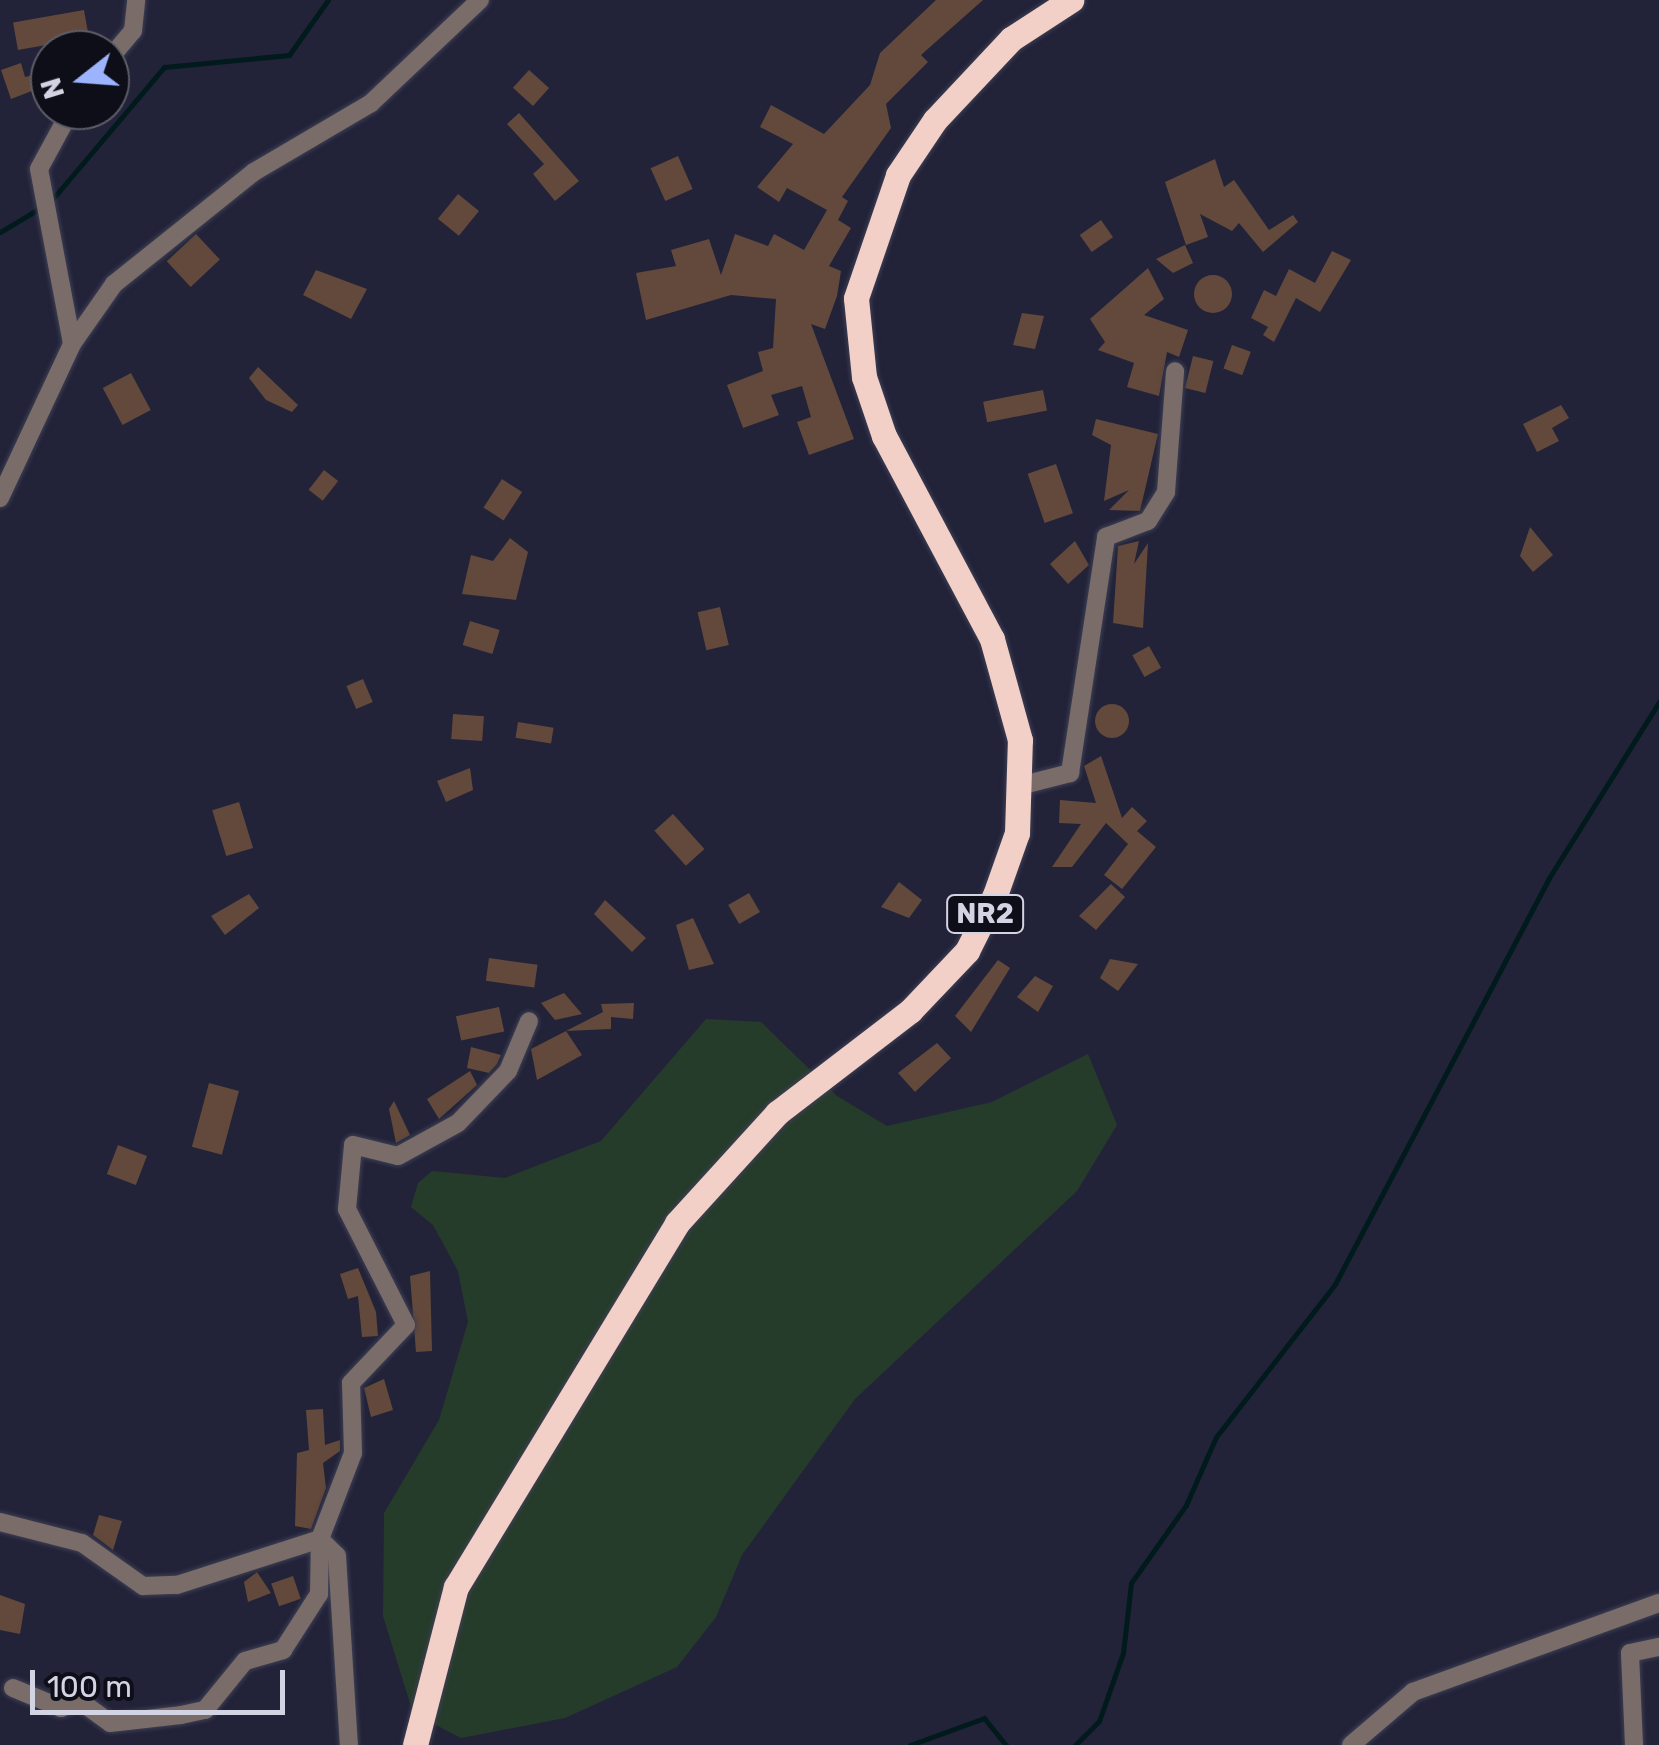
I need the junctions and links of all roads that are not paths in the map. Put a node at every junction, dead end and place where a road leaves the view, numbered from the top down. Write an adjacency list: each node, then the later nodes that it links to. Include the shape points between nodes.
1 (136, 0): 4 (street)
2 (480, 0): 6 (street, via 371,103 254,172 141,261)
3 (1071, 0): 9 (highway, NR2, via 1011,39 935,120 898,175 856,298 864,377 884,436 992,640 1020,740)
4 (130, 35)
5 (60, 130): 6 (street, via 39,170)
6 (72, 344): 8 (street)
7 (1175, 371): 9 (street, via 1166,492 1148,521 1106,538 1070,774)
8 (0, 498)
9 (1019, 786): 17 (highway, NR2, via 1017,833 967,950 910,1011 778,1114 676,1223 512,1482 456,1587)
10 (530, 1021): 12 (street, via 508,1071 458,1122 398,1156 353,1146 347,1209 406,1325 351,1383 353,1453)
11 (0, 1522): 12 (street, via 82,1543 143,1586 177,1585)
12 (320, 1539): 15 (street, via 319,1594 282,1650 246,1660 205,1710 110,1723 80,1701 61,1708); 16 (street, via 337,1556)
13 (1659, 1603): 18 (street, via 1413,1692)
14 (1659, 1647): 19 (street, via 1630,1653)
15 (13, 1688)
16 (349, 1745)
17 (415, 1745)
18 (1351, 1745)
19 (1634, 1745)

